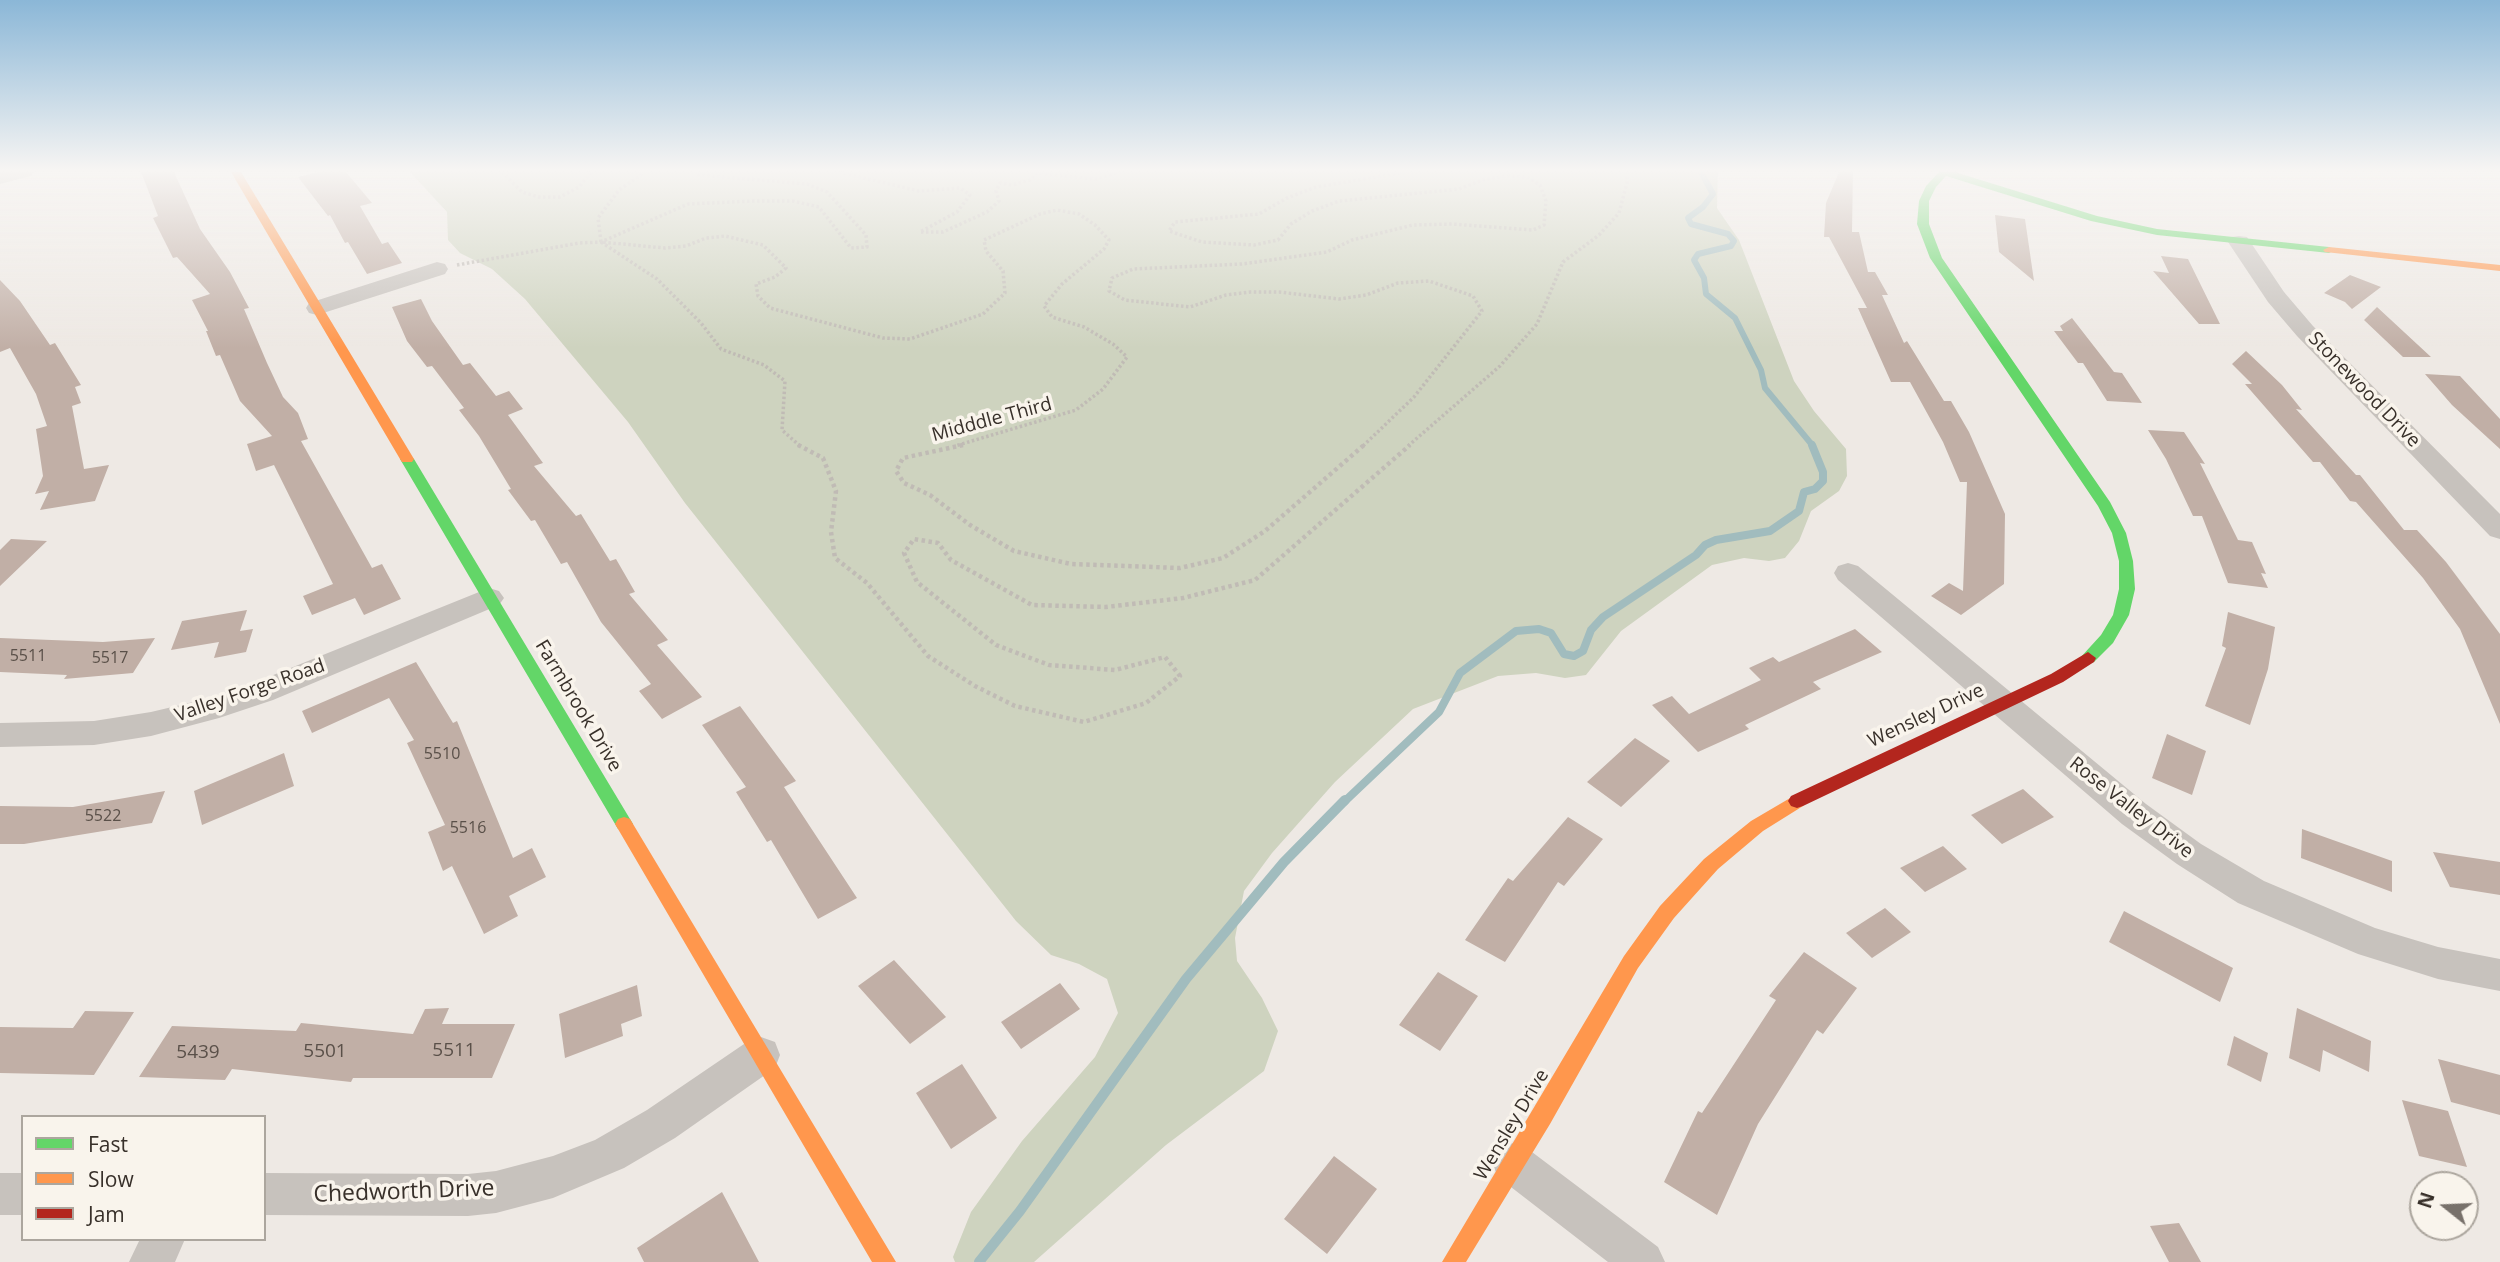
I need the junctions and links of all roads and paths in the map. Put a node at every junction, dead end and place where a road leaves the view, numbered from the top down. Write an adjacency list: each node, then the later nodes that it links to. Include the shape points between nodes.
1 (271, 231): 20 (street, Farmbrook Drive)
2 (600, 231): 16 (path)
3 (626, 231): 16 (path)
4 (837, 231): 5 (path, via 850,248 867,247)
5 (862, 231)
6 (921, 231): 7 (path)
7 (945, 231)
8 (1004, 231): 16 (path, Midddle Third, via 984,240 986,251 1003,271 1006,293 983,314 910,338 883,338 770,308 758,296 757,284 786,268 763,245 725,236 666,248)
9 (1102, 231): 12 (path, Midddle Third, via 1110,240 1104,249 1062,284 1044,306 1052,317 1084,327 1113,344 1127,357 1118,372 1076,410 983,440 903,458 896,471 904,483 1014,551 1071,564 1180,568 1223,558 1265,531 1332,474 1414,397 1482,311 1473,296 1429,281 1339,299 1250,292 1191,307 1125,300 1109,291 1111,278 1133,269 1242,264 1327,252)
10 (1169, 231): 11 (path, Midddle Third, via 1202,242 1254,245 1278,240)
11 (1285, 231)
12 (1389, 231)
13 (1603, 231): 16 (path, via 1563,262 1537,324 1500,366 1255,580 1183,598 1106,607 1032,605 951,560 938,543 914,539 904,553 917,582 996,645 1049,665 1115,670 1165,657 1180,676 1146,703 1084,722 1015,706 928,656 867,583 835,558 831,532 835,491 823,458 802,448 782,430 785,381 764,365 721,349 657,279)
14 (1926, 231): 24 (street, Wensley Drive, via 1931,246 2105,505 2126,561 2127,589 2121,615 2107,639 2067,672)
15 (2151, 231): 17 (street)
16 (601, 242): 19 (path)
17 (2239, 242): 18 (street); 21 (street, Stonewood Drive, via 2305,331)
18 (2500, 268)
19 (438, 269): 20 (street)
20 (317, 308): 23 (street, Farmbrook Drive)
21 (2500, 530)
22 (1848, 573): 24 (street, Rose Valley Drive)
23 (489, 598): 25 (street, Valley Forge Road, via 208,710 94,733); 27 (street, Farmbrook Drive)
24 (2003, 703): 26 (street, Rose Valley Drive, via 2134,814 2251,892 2371,943); 28 (street, Wensley Drive, via 1808,794 1757,826 1711,864 1667,912 1631,962)
25 (0, 735)
26 (2500, 975)
27 (761, 1055): 31 (street, Chedworth Drive, via 651,1130 553,1177 468,1195); 34 (street, Farmbrook Drive)
28 (1513, 1163): 35 (street, Wensley Drive); 36 (street)
29 (0, 1194): 30 (street)
30 (21, 1194)
31 (266, 1194)
32 (163, 1241): 33 (street)
33 (151, 1262)
34 (885, 1262)
35 (1453, 1262)
36 (1643, 1262)

